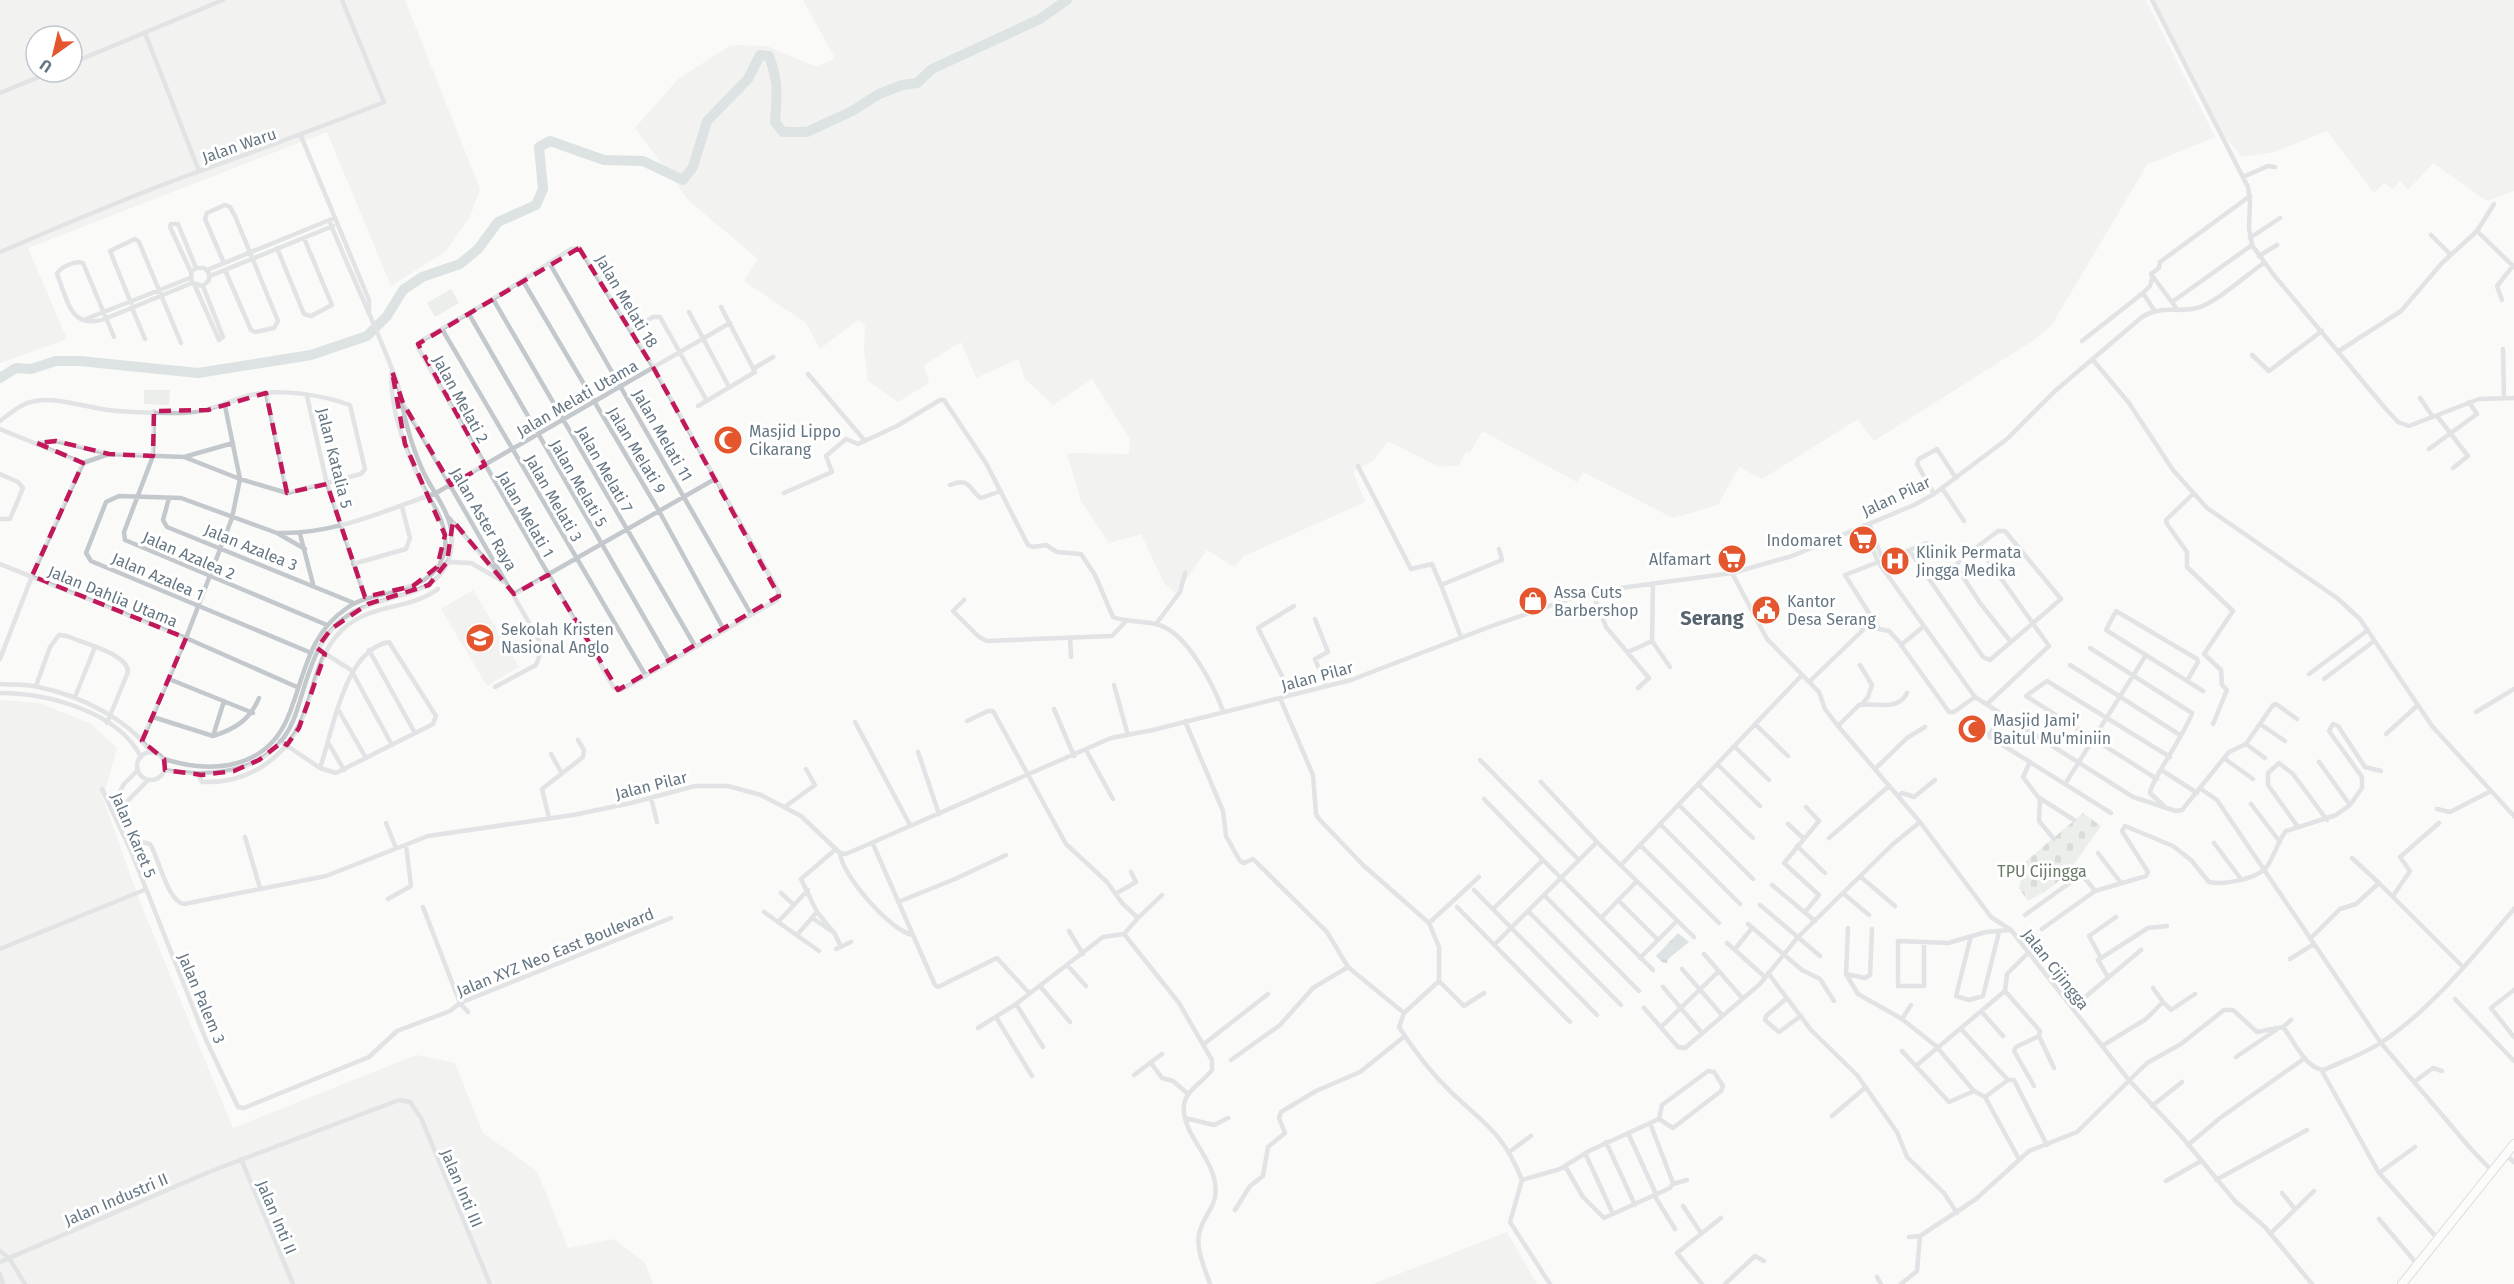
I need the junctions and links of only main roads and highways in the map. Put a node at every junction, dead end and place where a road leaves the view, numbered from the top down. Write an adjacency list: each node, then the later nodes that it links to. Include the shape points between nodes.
1 (2514, 1146): 2 (main road); 2 (main road)
2 (2403, 1284)

